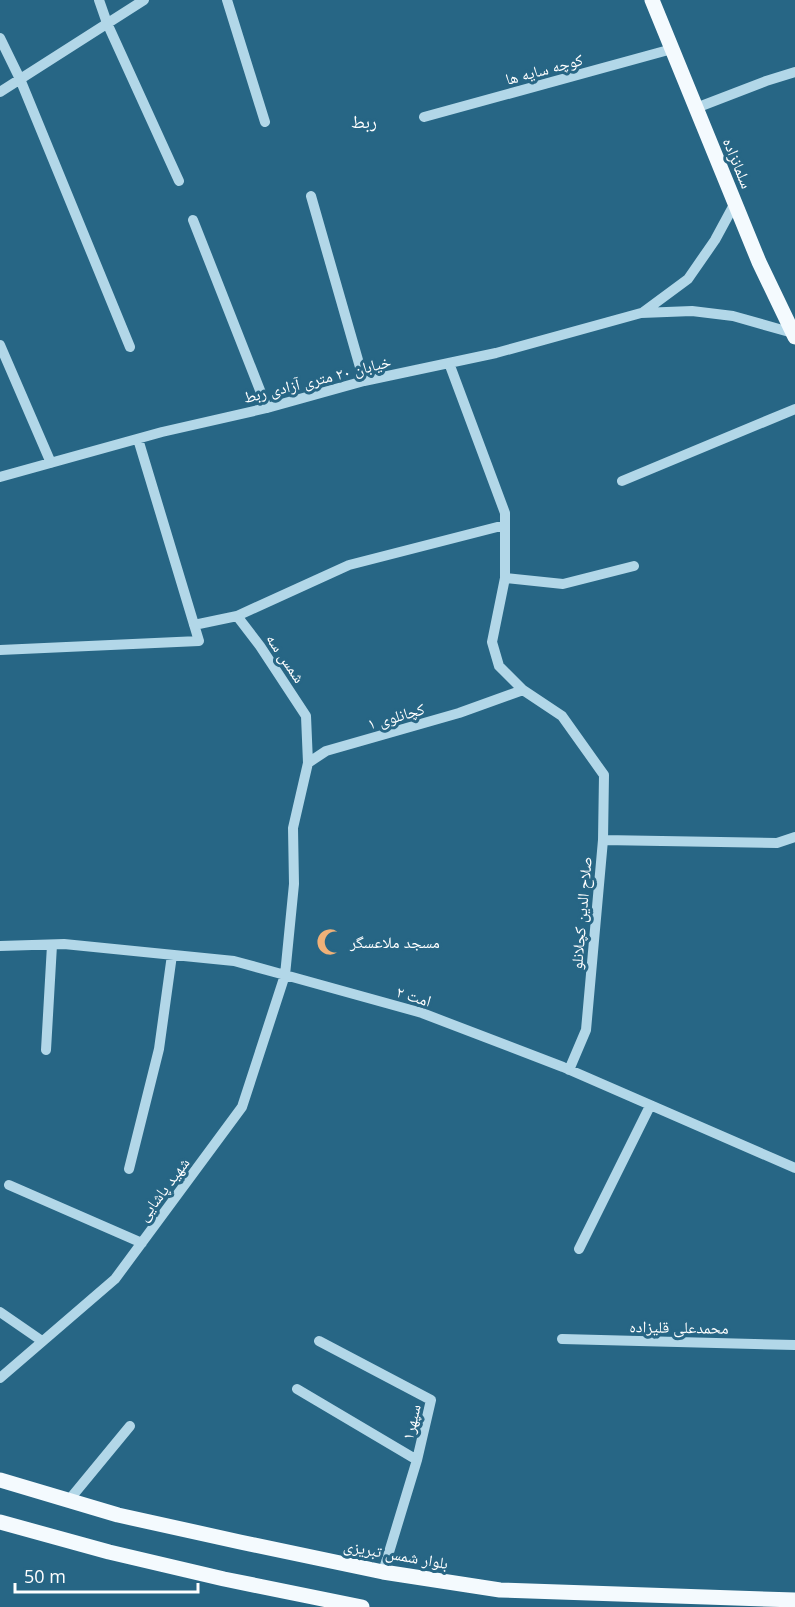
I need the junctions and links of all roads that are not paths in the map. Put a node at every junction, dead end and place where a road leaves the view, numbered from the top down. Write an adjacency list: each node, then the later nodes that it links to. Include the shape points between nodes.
1 (99, 0): 5 (street)
2 (144, 0): 5 (street)
3 (227, 0): 13 (street)
4 (652, 0): 7 (main road, سلمانزاده)
5 (107, 23): 9 (street); 14 (street)
6 (0, 38): 9 (street)
7 (672, 49): 11 (main road, سلمانزاده); 12 (street, کوچه سایه ها)
8 (795, 72): 11 (street)
9 (20, 80): 10 (street); 21 (street)
10 (0, 92)
11 (696, 108): 16 (main road, سلمانزاده)
12 (424, 117)
13 (264, 122)
14 (179, 181)
15 (311, 196): 23 (street)
16 (735, 203): 18 (street, via 688,279); 19 (main road, سلمانزاده)
17 (193, 220): 24 (street)
18 (642, 313): 19 (street, via 692,310 733,316); 22 (street, خیابان ۲۰ متری آزادی ربط)
19 (794, 335)
20 (0, 345): 27 (street)
21 (130, 347)
22 (450, 363): 23 (street, خیابان ۲۰ متری آزادی ربط); 30 (street, via 505,513)
23 (364, 381): 24 (street, خیابان ۲۰ متری آزادی ربط)
24 (267, 408): 26 (street, خیابان ۲۰ متری آزادی ربط)
25 (795, 409): 29 (street)
26 (138, 439): 27 (street, خیابان ۲۰ متری آزادی ربط); 34 (street)
27 (51, 463): 28 (street, خیابان ۲۰ متری آزادی ربط)
28 (0, 477)
29 (622, 481)
30 (505, 525): 32 (street); 33 (street, via 349,565)
31 (634, 566): 32 (street, via 563,584)
32 (505, 578): 36 (street, via 492,642 499,666)
33 (237, 616): 34 (street); 37 (street, شمس سه, via 306,716)
34 (194, 625): 35 (street, via 199,641)
35 (0, 651)
36 (523, 690): 37 (street, کچانلوی ۱, via 459,714 326,751); 39 (street, via 562,716 603,775)
37 (308, 763): 43 (street, via 293,828 294,885)
38 (795, 837): 39 (street, صلاح الدین کچلانلو, via 777,843)
39 (603, 840): 45 (street, صلاح الدین کچلانلو, via 586,1030)
40 (52, 945): 41 (street, امت ۲); 42 (street, امت ۲); 44 (street)
41 (0, 946)
42 (172, 955): 43 (street, امت ۲, via 234,961); 48 (street, via 159,1049)
43 (285, 975): 45 (street, امت ۲, via 422,1013); 50 (street, شهید پاشایی, via 242,1107)
44 (46, 1050)
45 (569, 1070): 46 (street, امت ۲)
46 (650, 1106): 47 (street, امت ۲); 51 (street)
47 (795, 1168)
48 (129, 1169)
49 (9, 1185): 50 (street)
50 (142, 1243): 54 (street, شهید پاشایی, via 115,1279)
51 (579, 1249)
52 (0, 1312): 54 (street)
53 (562, 1339): 56 (street, محمدعلی قلیزاده)
54 (42, 1341): 57 (street, شهید پاشایی)
55 (319, 1341): 60 (street, سپهر۱, via 431,1400)
56 (795, 1345)
57 (0, 1378)
58 (297, 1389): 60 (street)
59 (130, 1426): 62 (street)
60 (417, 1460): 64 (street, سپهر۱)
61 (0, 1480): 62 (main road, بلوار شمس تبریزی)
62 (69, 1500): 64 (main road, بلوار شمس تبریزی, via 118,1515)
63 (0, 1522): 66 (main road, via 120,1555)
64 (383, 1572): 65 (main road, بلوار شمس تبریزی, via 500,1590)
65 (795, 1599)
66 (362, 1607)

